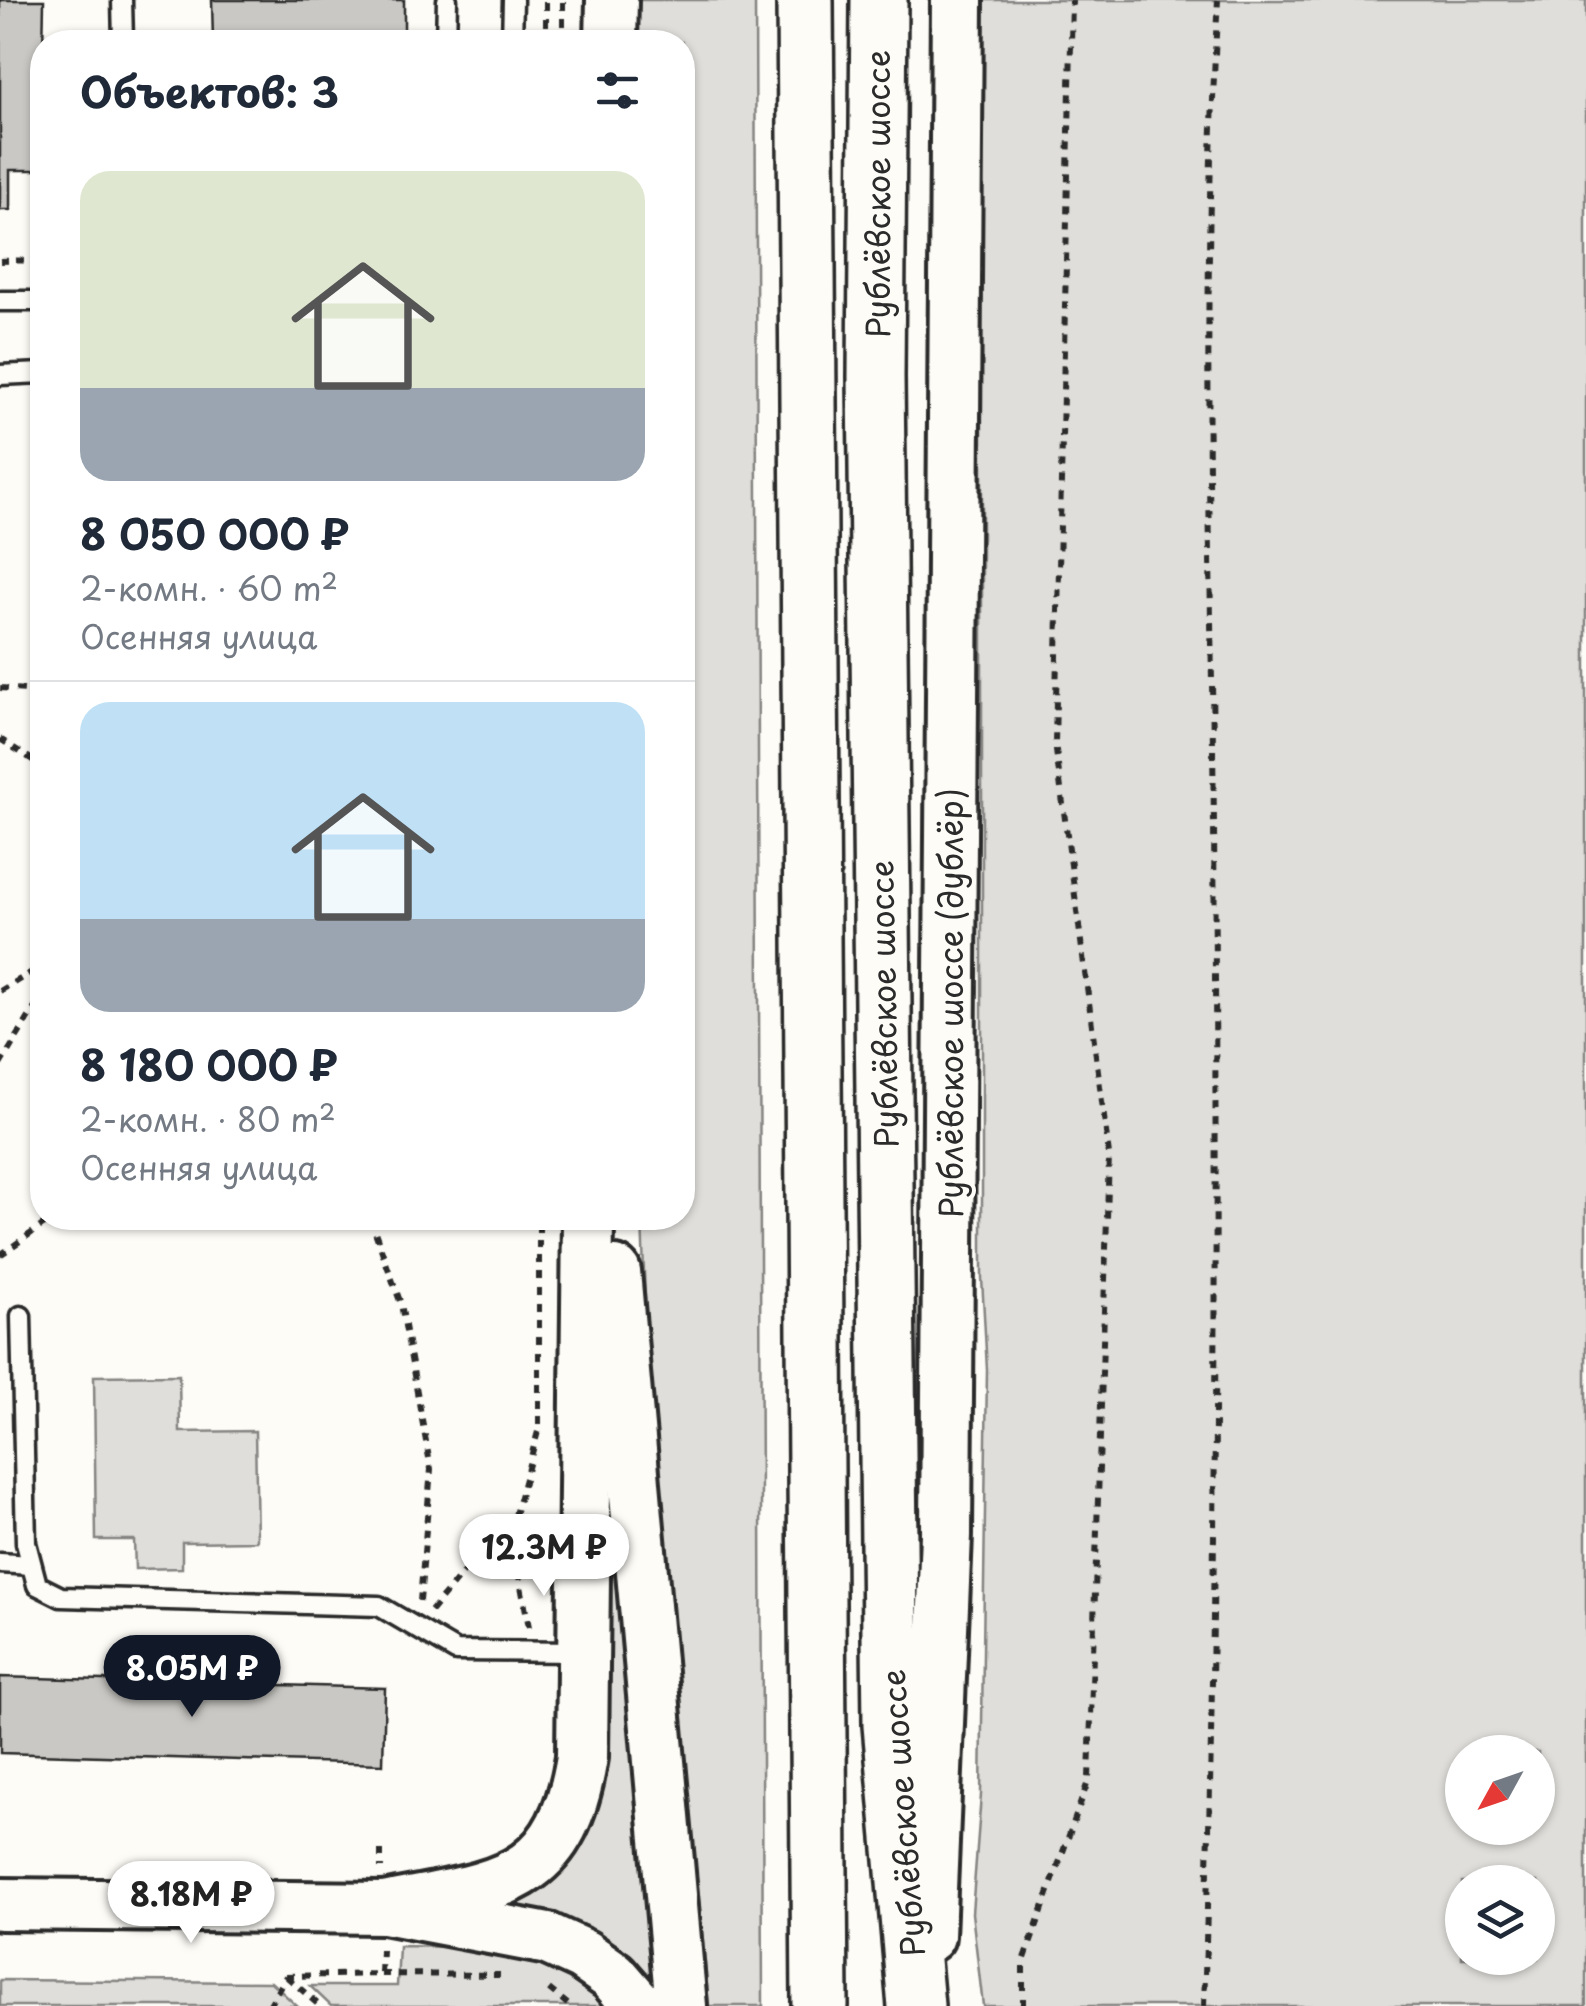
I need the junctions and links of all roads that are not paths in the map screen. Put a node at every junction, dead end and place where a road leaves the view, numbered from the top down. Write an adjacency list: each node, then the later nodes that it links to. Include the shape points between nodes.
1 (122, 0): 8 (lane)
2 (447, 0): 9 (lane)
3 (513, 0): 10 (lane)
4 (612, 0): 11 (main road)
5 (805, 0): 26 (main road)
6 (879, 0): 27 (main road, Рублёвское шоссе, via 876,378 891,1725)
7 (957, 0): 28 (main road, Рублёвское шоссе (дублёр), via 946,1535)
8 (122, 30)
9 (446, 30)
10 (512, 30)
11 (612, 30)
12 (0, 301): 13 (lane)
13 (30, 301)
14 (30, 374): 15 (lane)
15 (0, 375)
16 (587, 1230): 21 (main road)
17 (611, 1230): 25 (main road)
18 (21, 1316): 20 (lane, via 26,1543)
19 (0, 1563): 20 (lane)
20 (32, 1565): 21 (lane, via 36,1585 60,1597 379,1606 456,1651)
21 (560, 1652): 23 (main road, via 582,1757 562,1832 544,1856 496,1883)
22 (0, 1904): 23 (main road)
23 (384, 1908): 24 (main road, via 548,1939 598,1966)
24 (639, 2006)
25 (681, 2006)
26 (820, 2006)
27 (916, 2006)
28 (926, 2006)

